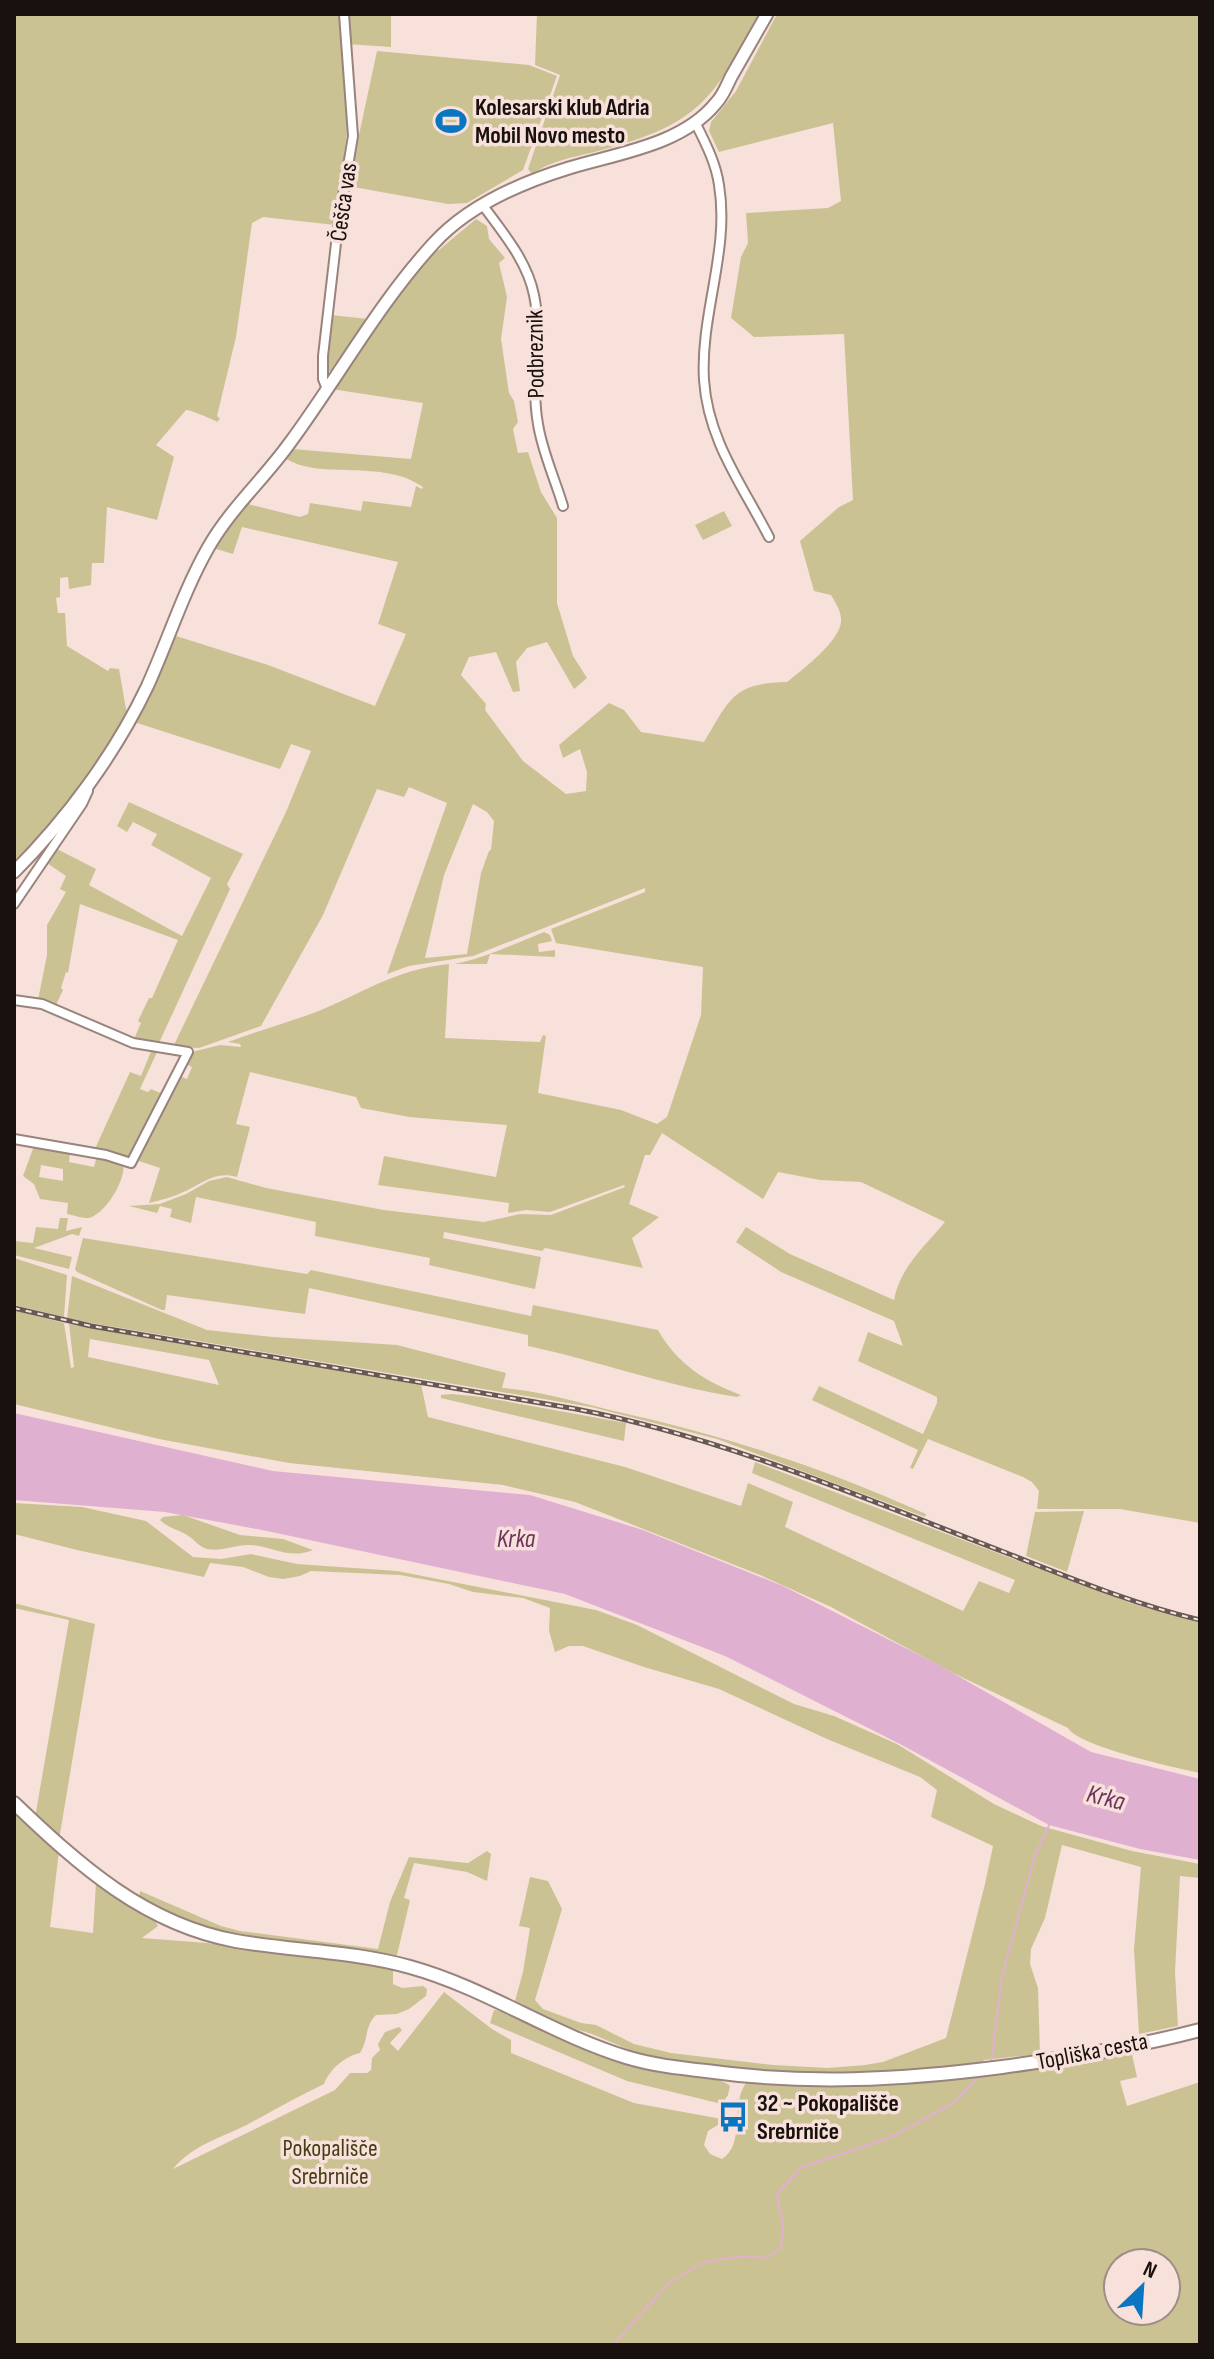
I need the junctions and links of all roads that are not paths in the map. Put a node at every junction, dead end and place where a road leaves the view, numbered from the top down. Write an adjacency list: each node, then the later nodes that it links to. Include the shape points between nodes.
1 (344, 14): 5 (street, Češča vas, via 353,136 323,356)
2 (767, 14): 3 (street, via 717,103)
3 (695, 122): 4 (street, via 656,143 552,173); 7 (street, via 719,182 722,207 704,341 709,415 720,450)
4 (482, 204): 5 (street, via 421,258); 6 (street, Podbreznik, via 520,257 534,292 538,426)
5 (327, 389): 8 (street, via 213,539 134,714)
6 (563, 506)
7 (769, 537)
8 (99, 769): 9 (street); 10 (street, via 82,804)
9 (14, 872)
10 (14, 904)
11 (14, 1000): 12 (street, via 42,1004 133,1043 188,1052 131,1163)
12 (14, 1139)
13 (14, 1803): 14 (main road, Topliška cesta, via 102,1882 163,1918 232,1940 410,1967 629,2058 739,2076 904,2079 1053,2060)
14 (1200, 2030)

